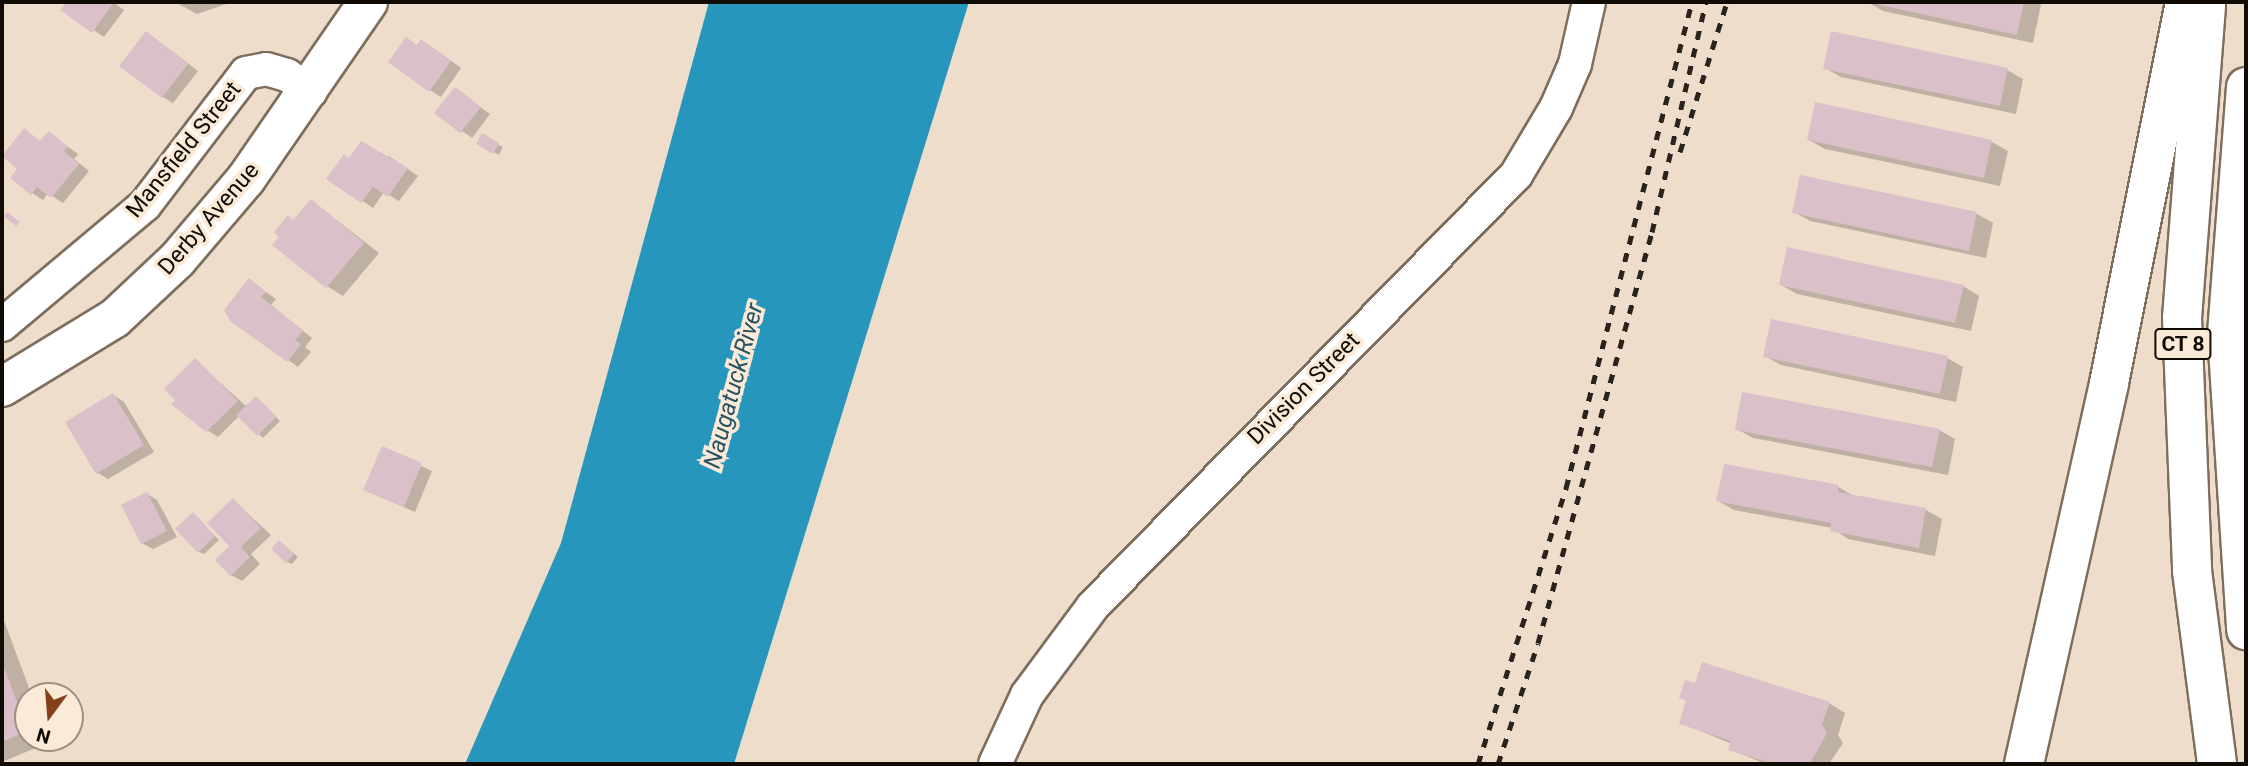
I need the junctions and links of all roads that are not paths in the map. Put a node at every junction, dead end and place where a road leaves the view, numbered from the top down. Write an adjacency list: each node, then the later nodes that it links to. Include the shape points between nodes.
1 (369, 2): 6 (main road, Derby Avenue)
2 (1589, 2): 10 (street, Division Street, via 1570,75 1516,175 1093,606 1027,695)
3 (2185, 2): 11 (main road, via 2109,383)
4 (2207, 2): 12 (main road, CT 8, via 2182,318 2192,571)
5 (2246, 87): 9 (main road, CT 8, via 2227,333)
6 (310, 92): 7 (street, Mansfield Street, via 287,75 266,69 246,74 145,205); 8 (main road, Derby Avenue, via 246,179 138,299)
7 (2, 325)
8 (2, 387)
9 (2246, 630)
10 (995, 764)
11 (2024, 764)
12 (2217, 764)

